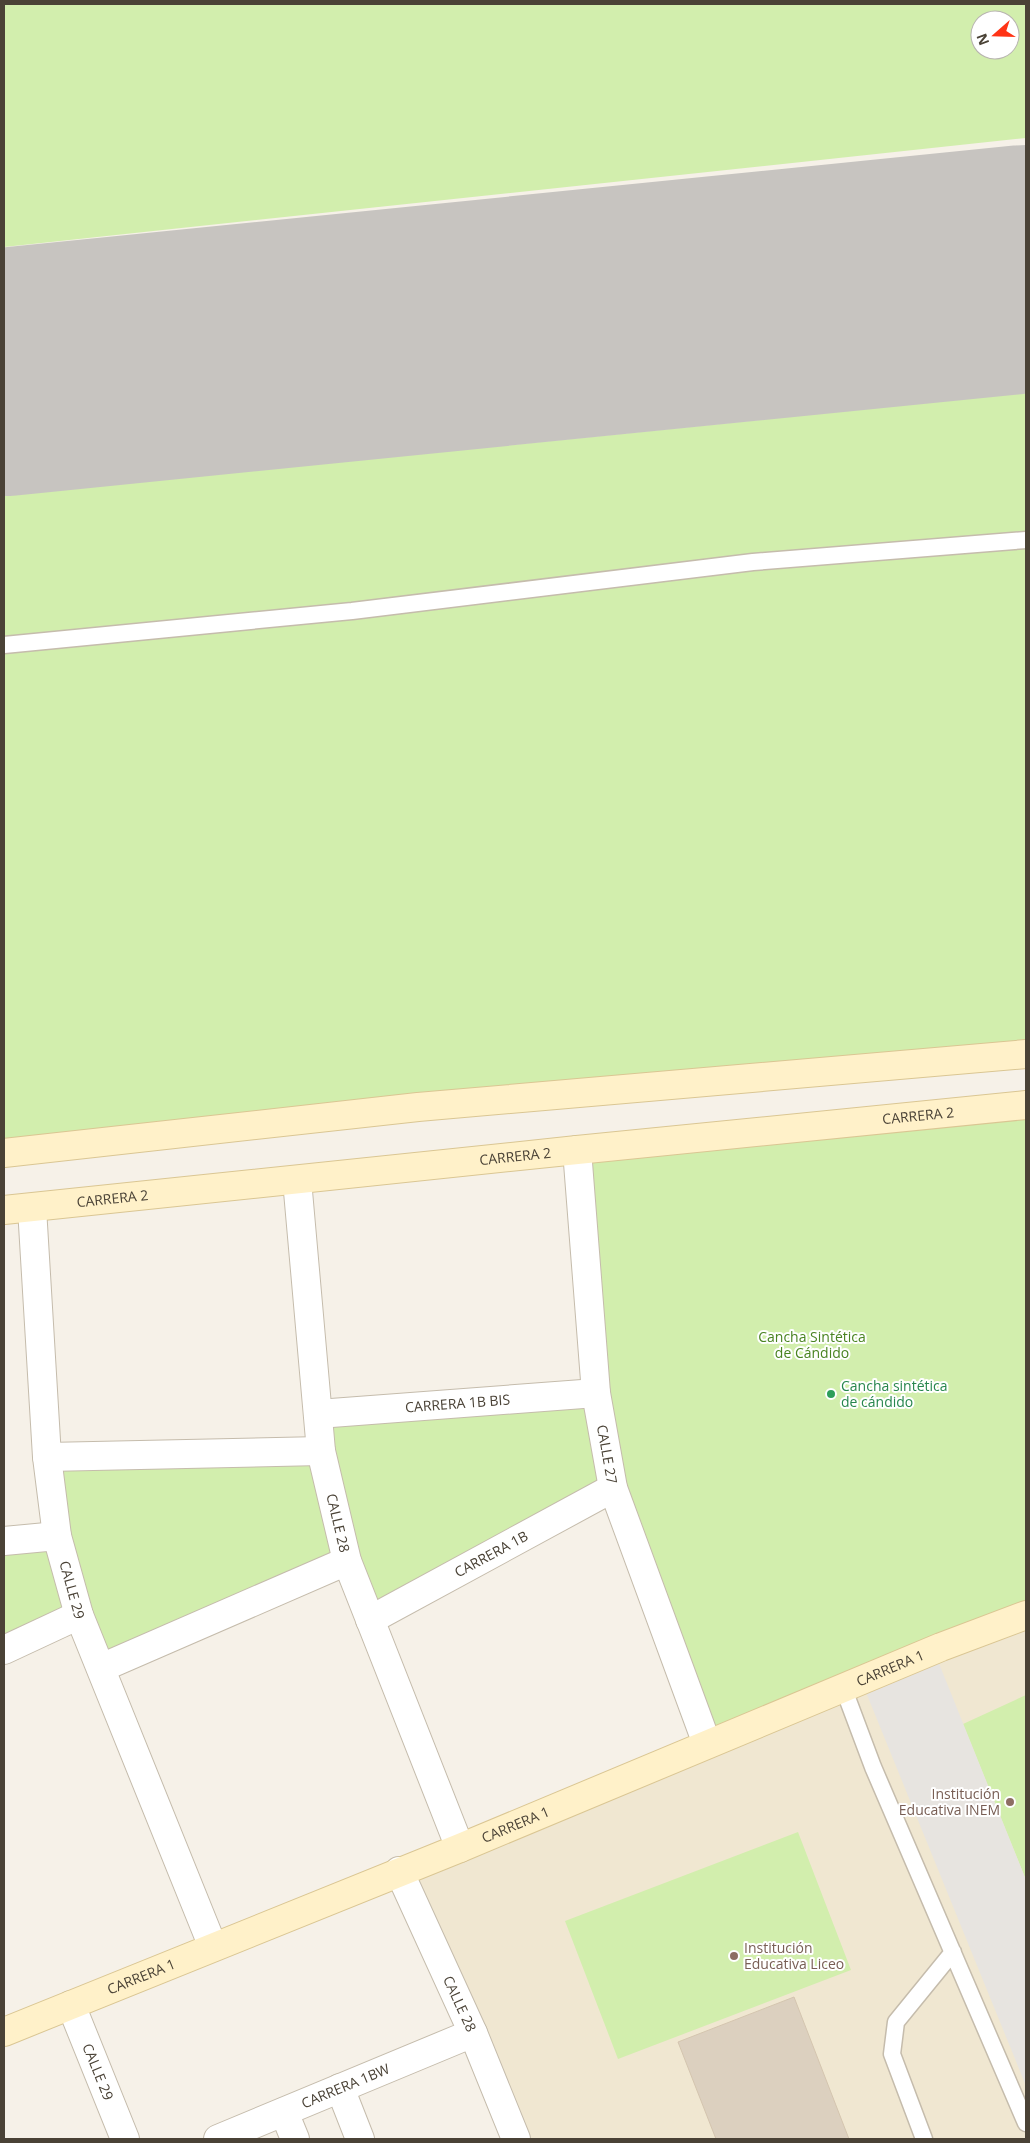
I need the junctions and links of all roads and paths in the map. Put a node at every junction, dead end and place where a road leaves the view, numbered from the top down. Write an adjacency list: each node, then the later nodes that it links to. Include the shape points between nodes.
1 (1026, 540): 2 (lane, via 753,562 352,611)
2 (4, 645)
3 (1026, 1054): 6 (main road, via 418,1107)
4 (1026, 1105): 5 (main road, CARRERA 2)
5 (577, 1150): 7 (main road, CARRERA 2); 10 (street, CALLE 27)
6 (4, 1153)
7 (297, 1180): 8 (main road, CARRERA 2); 11 (street, CALLE 28)
8 (32, 1208): 9 (main road, CARRERA 2); 13 (street, CALLE 29)
9 (4, 1210)
10 (596, 1393): 11 (street, CARRERA 1B BIS); 14 (street, CALLE 27)
11 (318, 1414): 12 (street, CALLE 28)
12 (321, 1450): 13 (street); 17 (street, CALLE 28)
13 (47, 1457): 15 (street, CALLE 29)
14 (613, 1488): 20 (street, CARRERA 1B); 24 (street, CALLE 27)
15 (57, 1536): 16 (street); 18 (street, CALLE 29)
16 (4, 1541)
17 (347, 1561): 20 (street, CALLE 28); 22 (street)
18 (79, 1615): 21 (street); 22 (street, CALLE 29)
19 (1026, 1615): 23 (main road, CARRERA 1)
20 (370, 1620): 25 (street, CALLE 28)
21 (4, 1650)
22 (101, 1668): 27 (street, CALLE 29)
23 (844, 1687): 24 (main road, CARRERA 1); 28 (lane, via 873,1767)
24 (707, 1744): 25 (main road, CARRERA 1)
25 (460, 1848): 26 (main road, CARRERA 1)
26 (399, 1871): 27 (main road, CARRERA 1); 31 (street, CALLE 28)
27 (213, 1947): 29 (main road, CARRERA 1)
28 (953, 1952): 34 (lane); 40 (lane, via 896,2022 892,2054)
29 (72, 2005): 30 (main road, CARRERA 1); 35 (street, CALLE 29)
30 (4, 2032)
31 (473, 2033): 32 (street, CARRERA 1BW); 39 (street, CALLE 28)
32 (340, 2088): 33 (street, CARRERA 1BW); 38 (street)
33 (284, 2112): 36 (street, CARRERA 1BW); 37 (street)
34 (1026, 2123)
35 (125, 2139)
36 (218, 2139)
37 (295, 2139)
38 (360, 2139)
39 (516, 2139)
40 (924, 2139)

